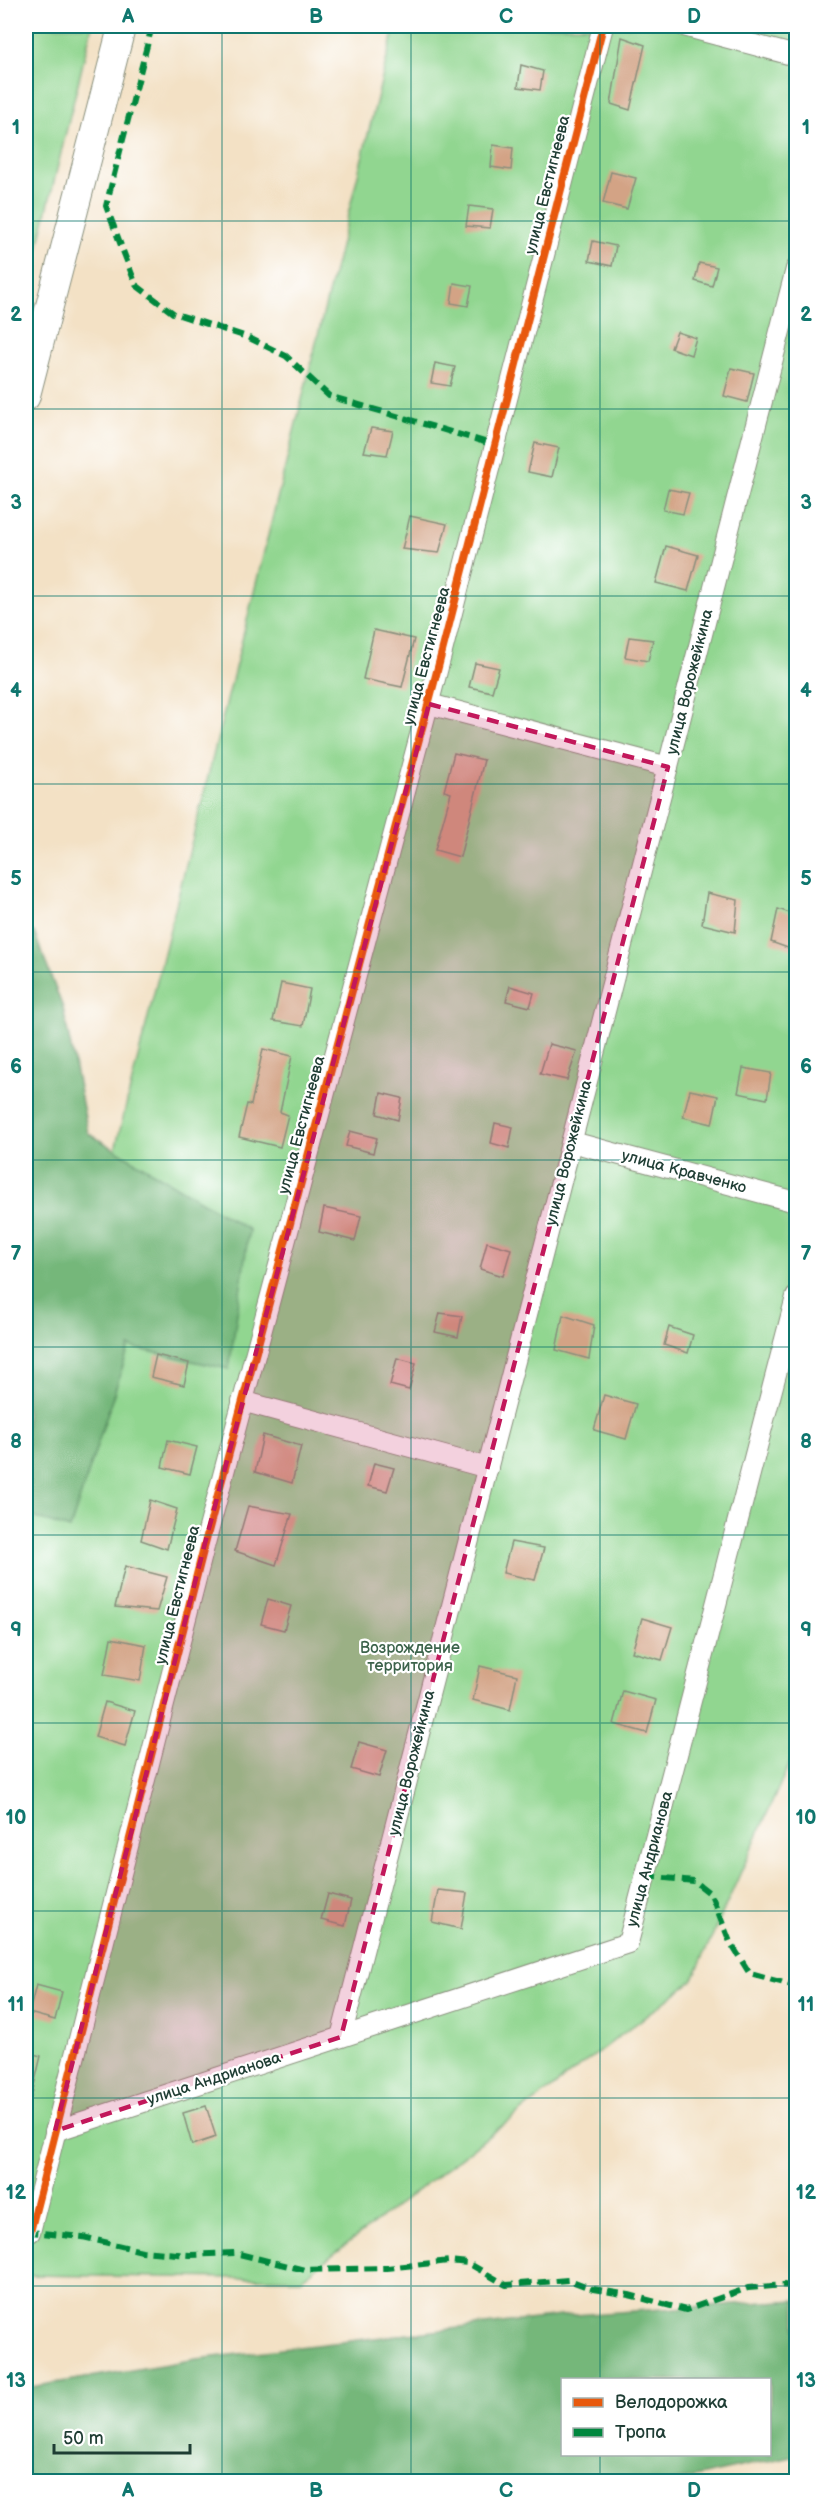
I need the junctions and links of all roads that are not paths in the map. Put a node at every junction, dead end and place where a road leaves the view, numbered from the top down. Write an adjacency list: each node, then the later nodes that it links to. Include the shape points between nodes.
1 (122, 26): 6 (main road)
2 (603, 26): 7 (street, улица Евстигнеева)
3 (684, 26): 4 (street)
4 (796, 57)
5 (796, 269): 8 (street, улица Ворожейкина)
6 (26, 397)
7 (429, 704): 8 (street); 12 (street, улица Евстигнеева)
8 (668, 766): 9 (street, улица Ворожейкина)
9 (572, 1142): 10 (street, улица Кравченко); 13 (street, улица Ворожейкина)
10 (796, 1202)
11 (796, 1297): 14 (street, улица Андрианова, via 628,1943)
12 (243, 1401): 13 (street); 15 (street, улица Евстигнеева)
13 (488, 1468): 14 (street, улица Ворожейкина)
14 (341, 2037): 15 (street, улица Андрианова)
15 (55, 2131): 16 (street, улица Евстигнеева)
16 (30, 2232)

